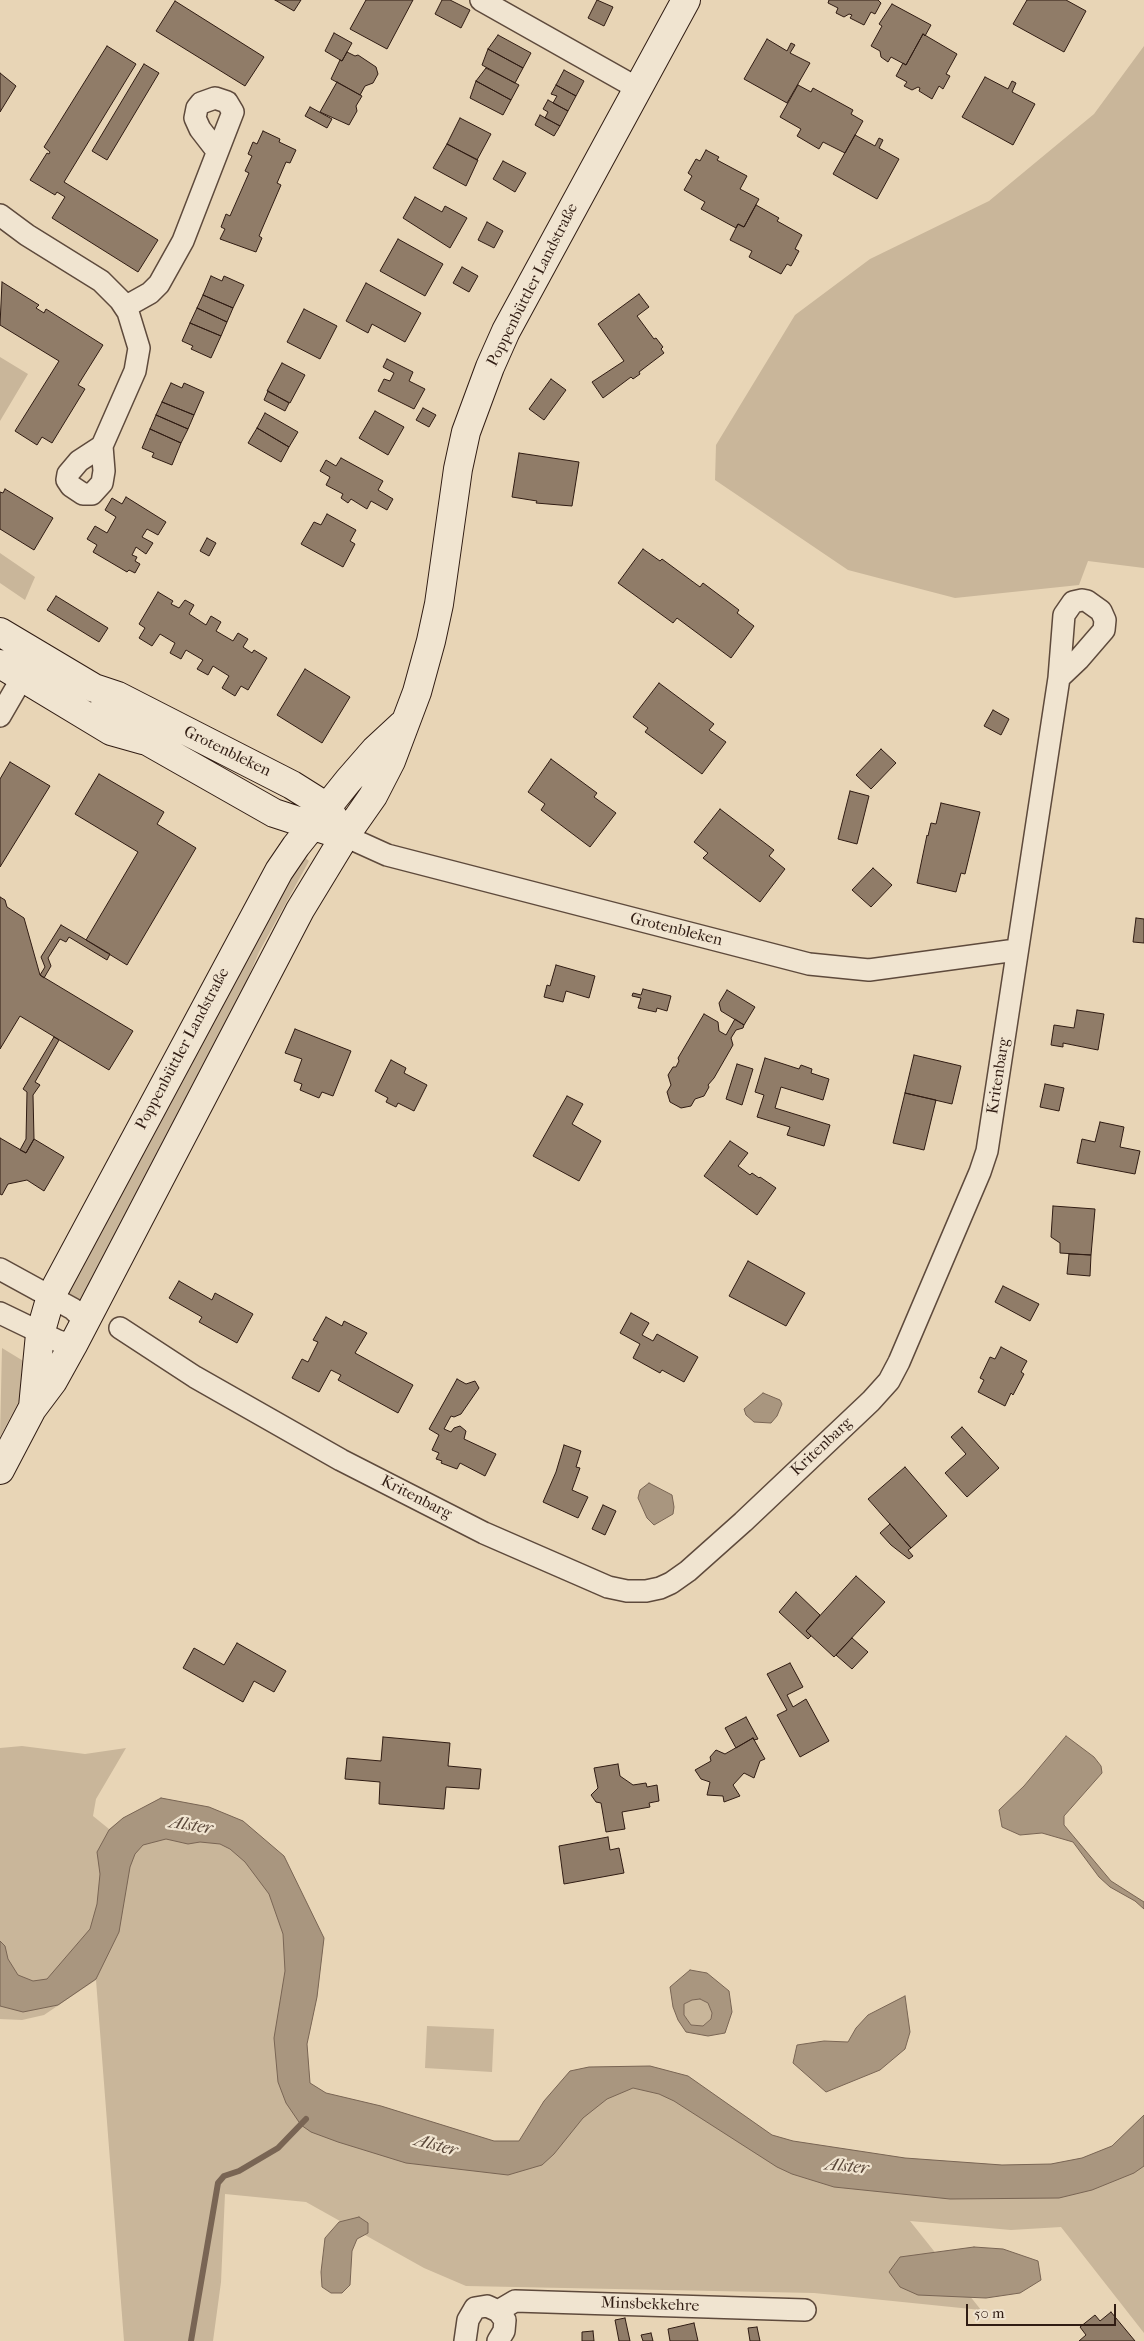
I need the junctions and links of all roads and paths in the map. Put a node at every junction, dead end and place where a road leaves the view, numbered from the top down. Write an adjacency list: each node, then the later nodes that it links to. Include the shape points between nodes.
1 (481, 0): 3 (street)
2 (686, 0): 3 (main road, Poppenbüttler Landstraße)
3 (637, 88): 15 (main road, Poppenbüttler Landstraße, via 506,330 476,403 458,469 431,641 417,692)
4 (218, 151): 8 (street, via 183,241 167,272 150,293)
5 (0, 215): 7 (street)
6 (0, 229): 7 (street)
7 (27, 235): 8 (street, via 101,282)
8 (125, 307): 9 (street, via 138,341 138,361)
9 (102, 446)
10 (0, 632): 13 (main road, Grotenbleken)
11 (11, 671): 14 (street); 16 (main road, Grotenbleken, via 111,731)
12 (1059, 678): 21 (street, Kritenbarg)
13 (94, 688): 16 (main road, Grotenbleken); 18 (main road, Grotenbleken, via 118,696 292,784)
14 (0, 716)
15 (403, 725): 18 (main road, Poppenbüttler Landstraße, via 375,750); 19 (main road, Poppenbüttler Landstraße, via 391,761 373,796)
16 (149, 742): 17 (main road, Grotenbleken)
17 (274, 813): 18 (main road, Grotenbleken); 20 (main road, via 281,849)
18 (319, 816): 19 (main road, Grotenbleken); 20 (main road, Poppenbüttler Landstraße)
19 (345, 836): 21 (street, Grotenbleken, via 386,855 809,964 869,970); 26 (main road, Poppenbüttler Landstraße, via 300,910)
20 (279, 871): 23 (main road, Poppenbüttler Landstraße)
21 (1016, 950): 25 (street, Kritenbarg, via 987,1151 977,1181 889,1381 743,1522 688,1571 660,1588 627,1591 608,1587 484,1533 341,1460 195,1377)
22 (0, 1269): 23 (street)
23 (51, 1296): 26 (street, via 73,1309); 27 (main road, Poppenbüttler Landstraße)
24 (0, 1312): 27 (street)
25 (120, 1328)
26 (79, 1333): 27 (street, via 58,1341); 28 (main road, Poppenbüttler Landstraße, via 53,1381)
27 (40, 1334): 28 (main road, Poppenbüttler Landstraße)
28 (32, 1409): 29 (main road, Poppenbüttler Landstraße)
29 (0, 1470)
30 (805, 2310): 31 (street, Minsbekkehre, via 514,2301)
31 (498, 2311): 32 (street, via 487,2306 474,2308 468,2320); 33 (street, via 505,2320 504,2331)
32 (465, 2341)
33 (498, 2341)

